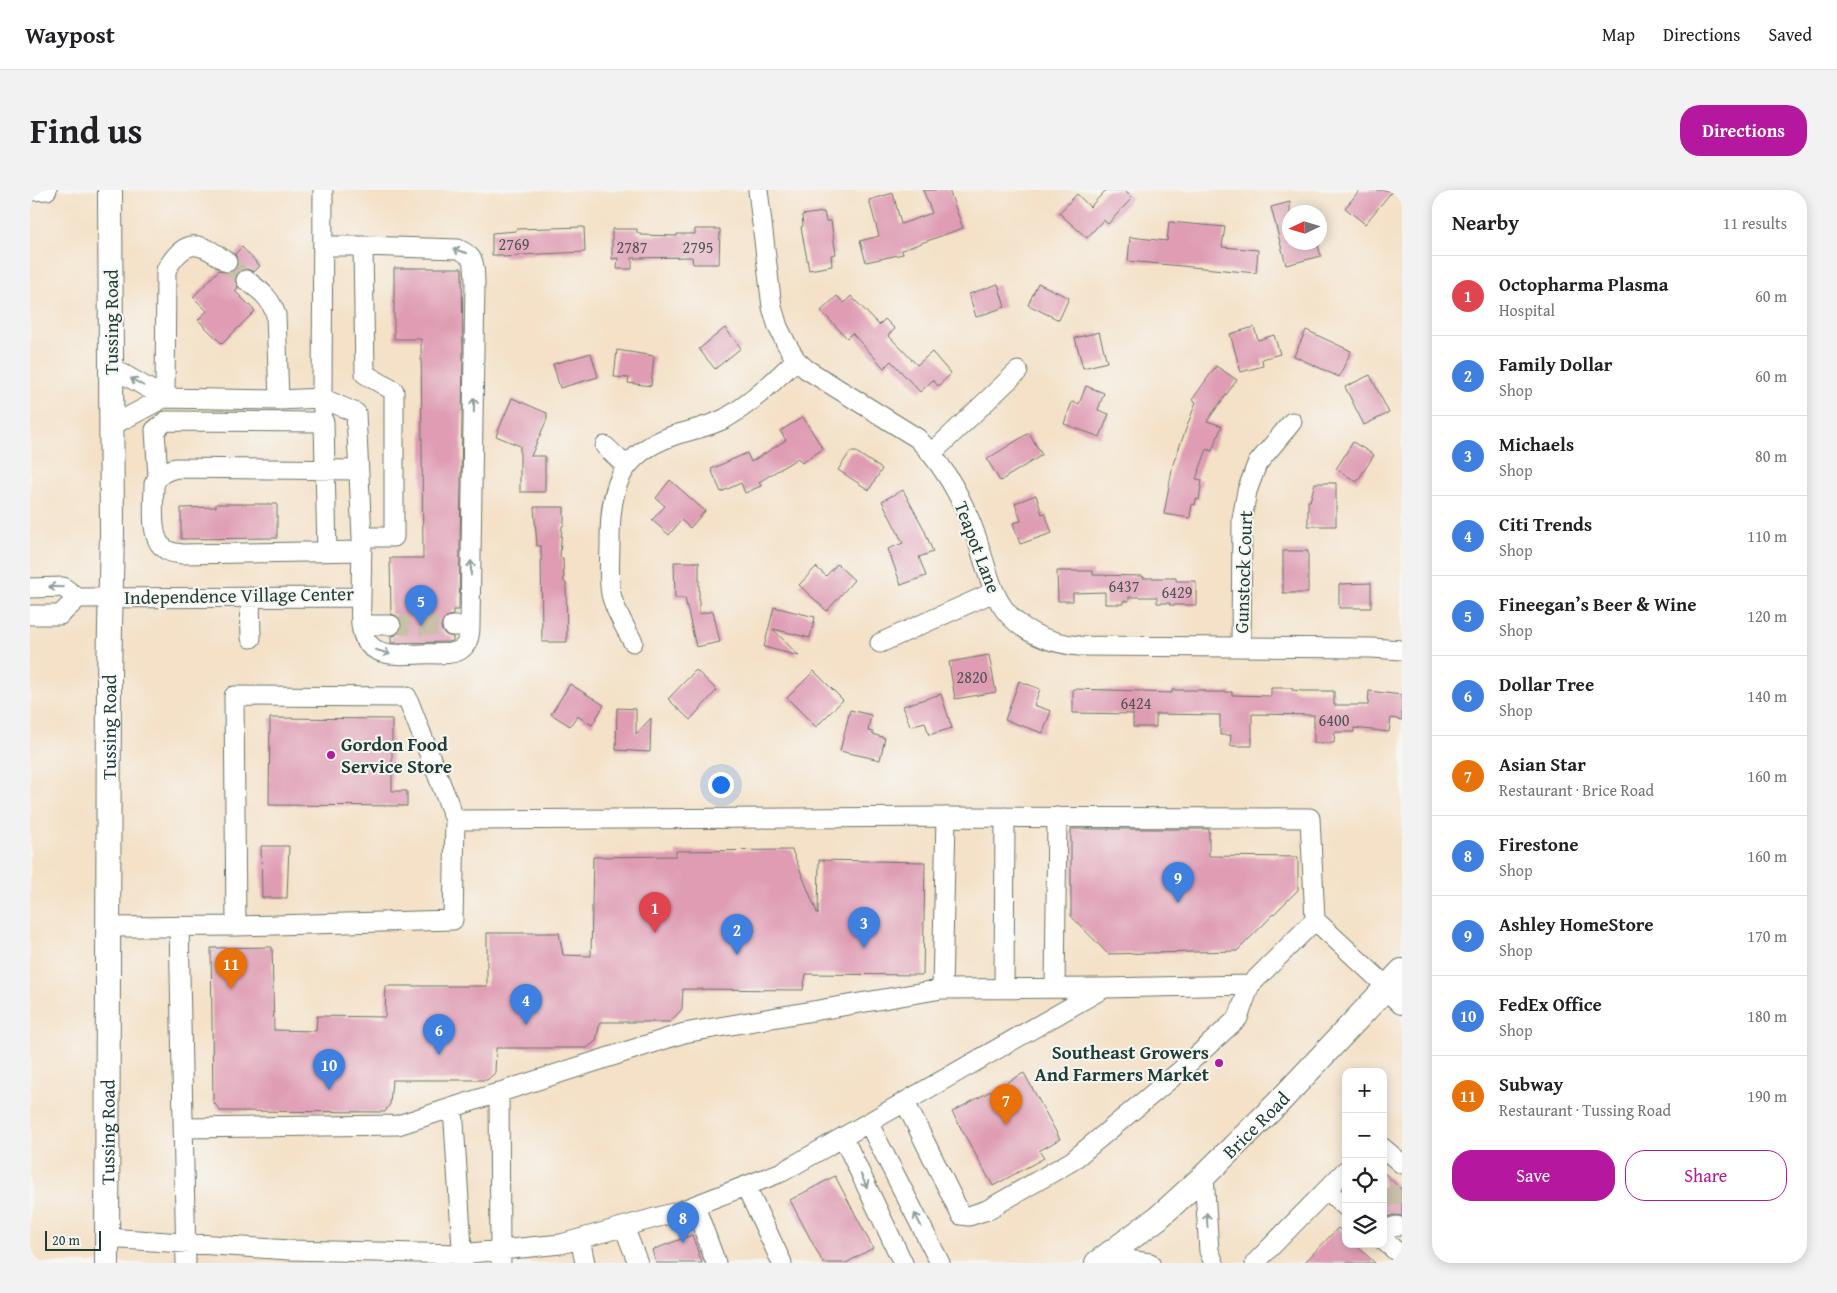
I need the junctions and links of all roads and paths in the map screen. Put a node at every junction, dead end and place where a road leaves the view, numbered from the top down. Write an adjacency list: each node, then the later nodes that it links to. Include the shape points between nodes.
1 (46, 190): 5 (street)
2 (110, 190): 11 (main road, Tussing Road)
3 (323, 190): 6 (street)
4 (758, 190): 10 (street, Teapot Lane, via 772,307 778,327)
5 (30, 191)
6 (323, 246): 7 (street); 14 (street)
7 (363, 246): 25 (street, via 364,374 394,391 394,537); 34 (street, one-way to 7, via 364,636 378,653 448,653 459,650 467,642 461,626 476,282 469,254 458,249)
8 (227, 262): 13 (street, via 209,248 197,245 174,257 166,270)
9 (246, 280): 15 (street, via 272,302 276,315)
10 (796, 360): 20 (street, Teapot Lane, via 917,438); 21 (street, via 750,402 724,419 670,436)
11 (111, 367): 13 (street, one-way to 11); 18 (main road, Tussing Road)
12 (1018, 371): 20 (street)
13 (163, 398): 15 (street); 18 (street)
14 (322, 398): 15 (street); 16 (street); 23 (street, Independence Village Center, via 356,413)
15 (279, 400)
16 (324, 422): 22 (street); 24 (street, via 166,421 155,430)
17 (1292, 422): 39 (street, Gunstock Court, via 1256,464 1247,491 1242,518)
18 (111, 426): 29 (main road, Tussing Road)
19 (605, 446): 21 (street)
20 (932, 453): 28 (street, Teapot Lane, via 962,503)
21 (626, 466): 37 (street, via 612,499 610,573 616,609)
22 (325, 470): 23 (street); 24 (street, via 176,468); 26 (street)
23 (358, 470): 25 (street, Independence Village Center)
24 (158, 477): 26 (street, via 154,484 156,541 170,552)
25 (362, 544): 26 (street); 31 (street, Independence Village Center)
26 (327, 552)
27 (30, 588): 32 (street, one-way to 27, via 63,587)
28 (994, 592): 38 (street); 39 (street, Teapot Lane, via 1015,621 1041,638 1059,644)
29 (111, 597): 30 (street, Independence Village Center); 32 (street, Independence Village Center); 48 (main road, Tussing Road)
30 (250, 597): 31 (street, Independence Village Center); 36 (street)
31 (361, 597): 34 (street)
32 (78, 598): 33 (street, via 60,615)
33 (30, 615)
34 (361, 625): 35 (street)
35 (391, 625)
36 (251, 638)
37 (633, 642)
38 (880, 643)
39 (1241, 647): 40 (street, Teapot Lane)
40 (1402, 650)
41 (946, 817): 42 (street); 44 (street); 54 (street)
42 (1005, 817): 43 (street); 51 (street)
43 (1057, 817): 45 (street, via 1310,818); 52 (street)
44 (455, 820): 47 (street, via 453,920); 47 (street, via 407,697 234,696)
45 (1315, 920): 49 (street); 50 (street)
46 (179, 926): 47 (street); 48 (street); 59 (street)
47 (236, 926)
48 (108, 927): 70 (main road, Tussing Road)
49 (1250, 985): 53 (street); 56 (street, via 1238,1018 1180,1071 1072,1161 987,1210 961,1215)
50 (1397, 987): 64 (main road, Brice Road)
51 (1004, 988): 52 (street); 54 (street)
52 (1055, 988): 53 (street)
53 (1104, 988): 56 (street)
54 (942, 989): 55 (street, via 684,1033)
55 (499, 1092): 57 (street); 76 (street)
56 (905, 1102): 58 (street)
57 (453, 1107): 59 (street, via 398,1125); 78 (street)
58 (868, 1124): 60 (street); 88 (street, one-way to 58)
59 (183, 1128): 72 (street)
60 (843, 1137): 65 (street, via 782,1172); 87 (street, one-way to 87)
61 (1387, 1151): 62 (street)
62 (1402, 1164)
63 (1342, 1174): 66 (street)
64 (1204, 1176): 79 (main road, Brice Road, via 1159,1217); 90 (street, one-way to 64, via 1209,1251)
65 (746, 1187): 68 (street); 86 (street)
66 (1327, 1190): 67 (street); 80 (street)
67 (1342, 1203)
68 (695, 1206): 69 (street); 85 (street)
69 (624, 1227): 71 (street); 84 (street)
70 (107, 1238): 72 (street); 81 (main road, Tussing Road)
71 (580, 1239): 76 (street); 83 (street)
72 (185, 1242): 74 (street); 82 (street)
73 (1387, 1243): 75 (street)
74 (258, 1255): 77 (street)
75 (1402, 1256)
76 (500, 1257): 78 (street)
77 (407, 1258): 78 (street)
78 (462, 1259)
79 (1102, 1260): 89 (street)
80 (1258, 1262)
81 (107, 1263)
82 (186, 1263)
83 (585, 1263)
84 (638, 1263)
85 (716, 1263)
86 (782, 1263)
87 (903, 1263)
88 (940, 1263)
89 (1150, 1263)
90 (1214, 1263)

